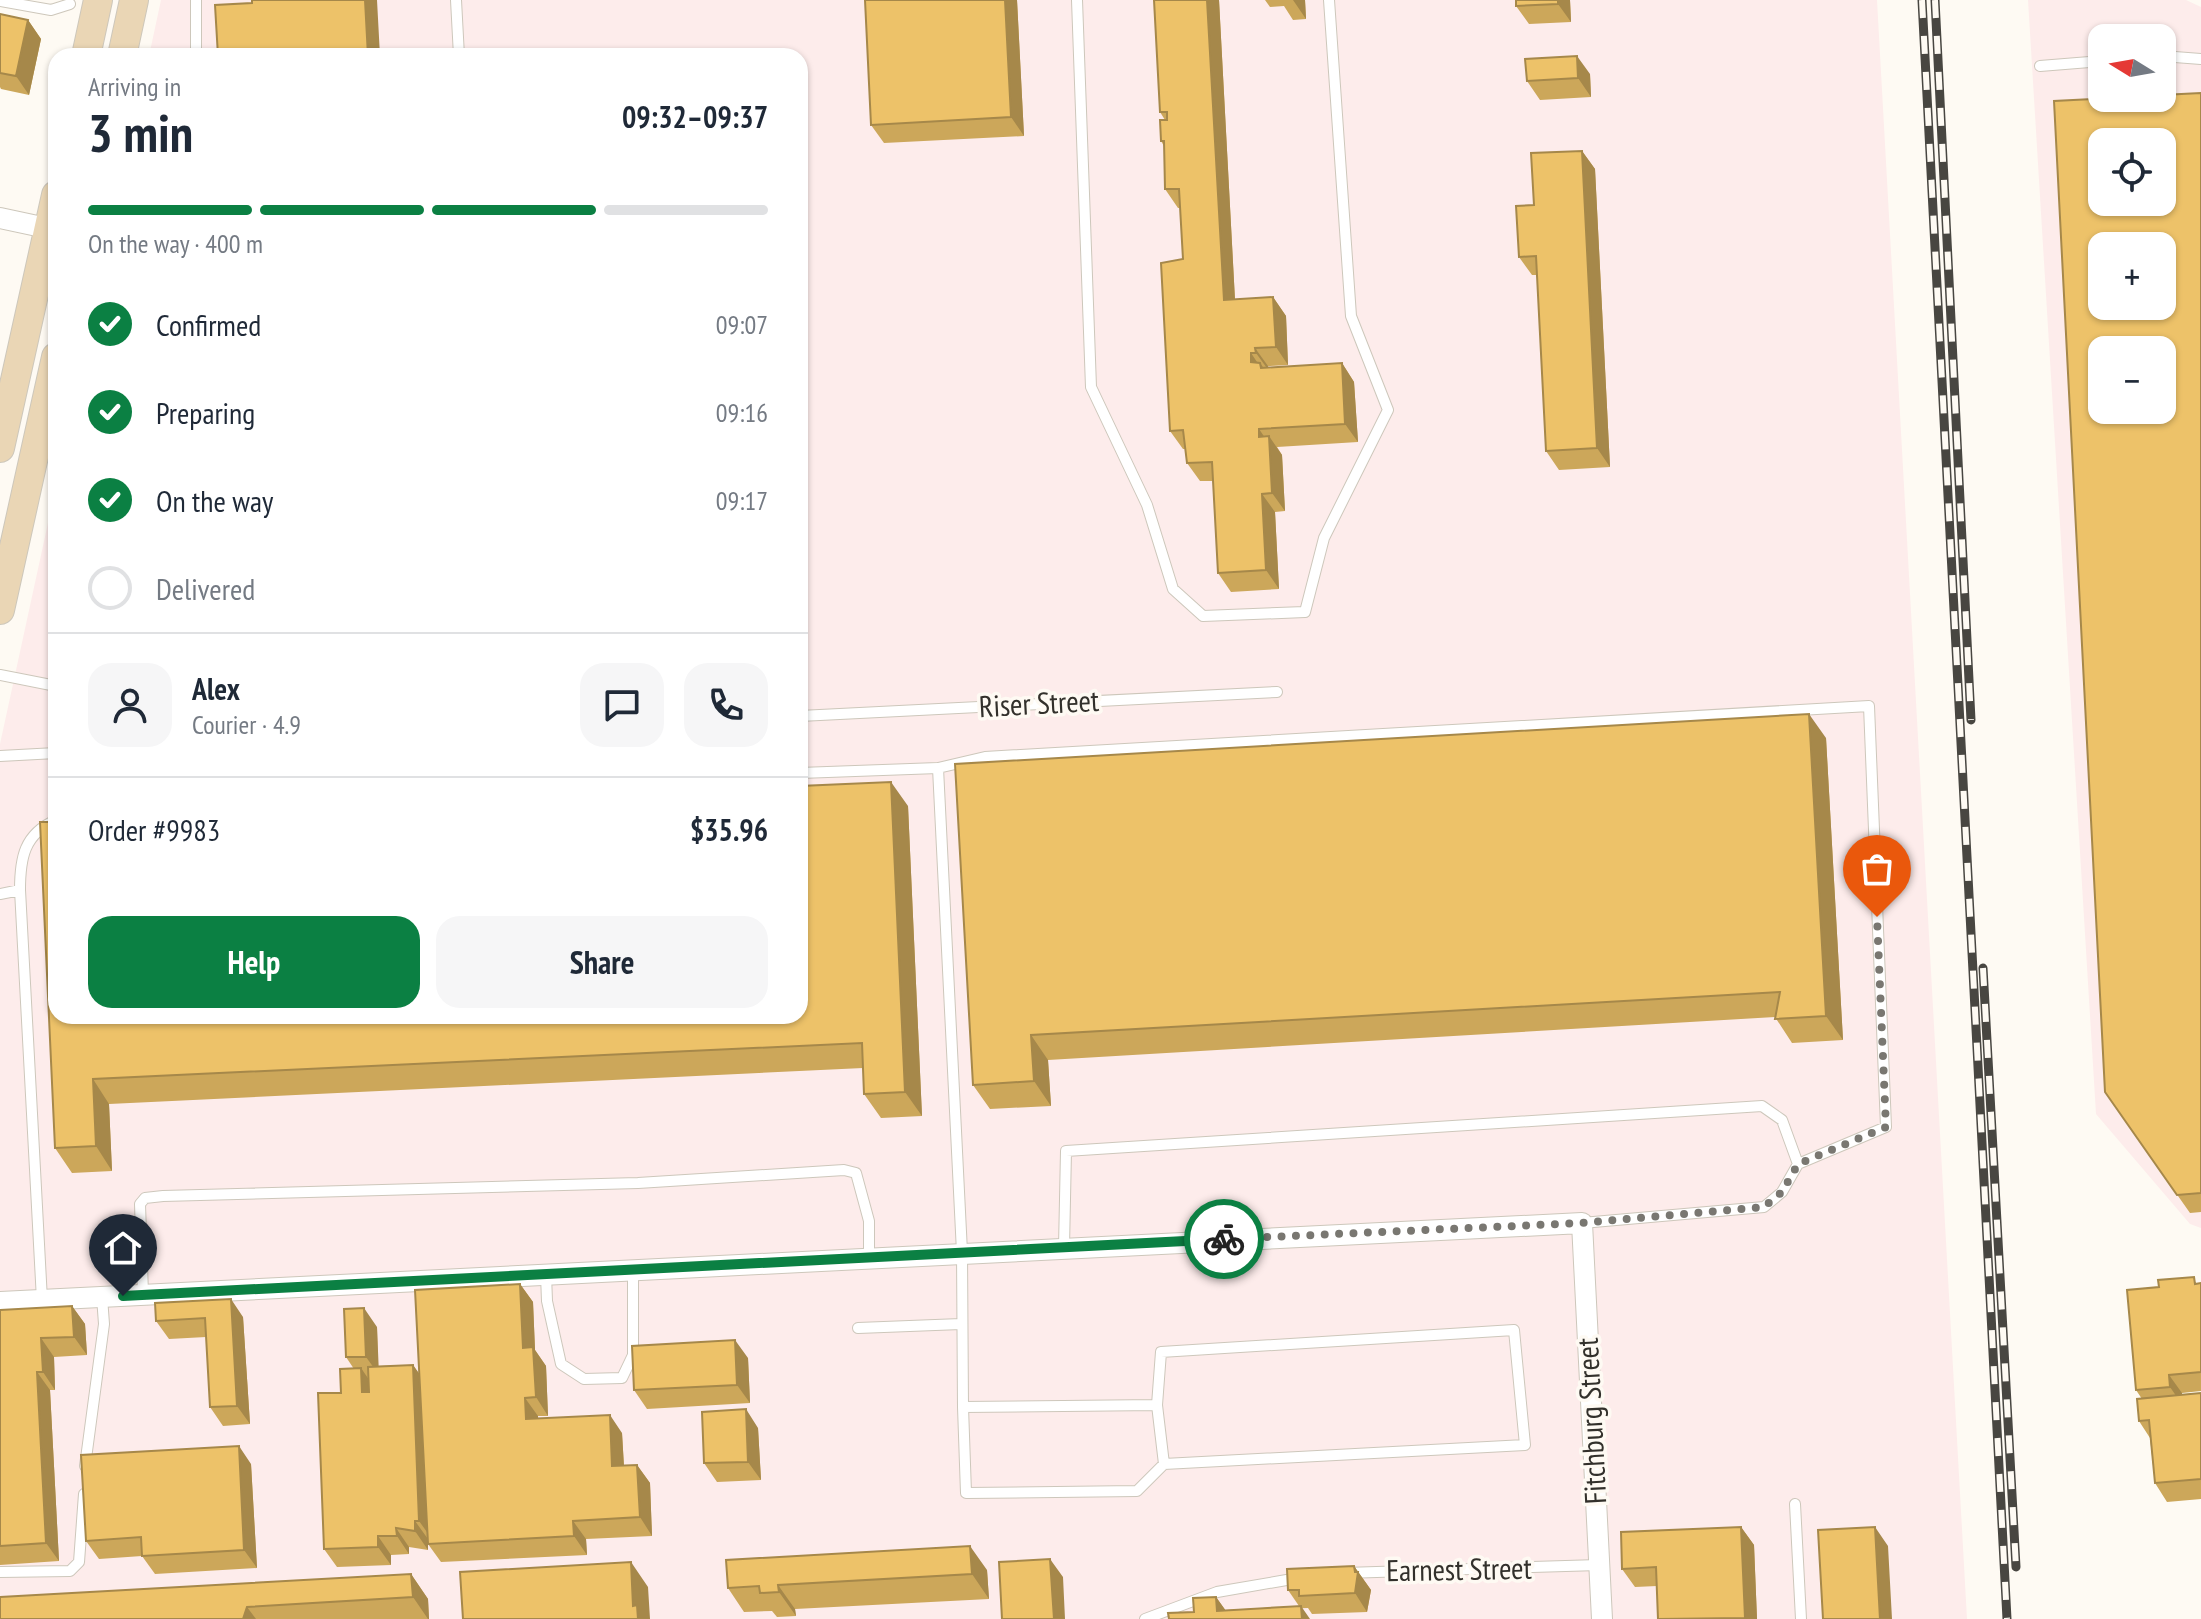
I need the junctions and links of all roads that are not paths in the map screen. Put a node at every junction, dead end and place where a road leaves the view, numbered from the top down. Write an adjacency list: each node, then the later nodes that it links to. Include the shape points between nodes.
1 (134, 0): 9 (main road)
2 (196, 0): 10 (lane)
3 (456, 0): 11 (lane)
4 (1077, 0): 5 (lane, via 1091,387 1147,505 1173,589 1203,616 1305,612 1324,538 1388,410 1351,316)
5 (1329, 0)
6 (0, 1): 7 (lane, via 51,10)
7 (82, 3): 8 (main road)
8 (85, 48)
9 (124, 48)
10 (196, 48)
11 (459, 48)
12 (2176, 57): 13 (lane)
13 (2201, 59)
14 (2088, 62): 15 (lane)
15 (2040, 66)
16 (0, 218): 17 (street)
17 (48, 228)
18 (48, 246): 20 (main road)
19 (48, 412): 21 (main road)
20 (0, 448)
21 (0, 610)
22 (0, 675): 23 (lane)
23 (48, 684)
24 (1277, 692): 25 (lane, Riser Street)
25 (808, 716)
26 (48, 753): 27 (lane)
27 (0, 756)
28 (938, 768): 29 (lane); 33 (lane, via 985,757 1869,706 1886,1127); 36 (lane)
29 (808, 773)
30 (48, 824): 31 (lane, via 27,842 20,862)
31 (20, 890): 32 (lane); 42 (lane)
32 (0, 894)
33 (1798, 1164): 34 (lane, via 1782,1192 1764,1207); 35 (lane, via 1782,1120 1762,1106 1066,1151)
34 (1582, 1223): 35 (street); 50 (street, Fitchburg Street)
35 (1064, 1247): 36 (street)
36 (962, 1252): 37 (street); 44 (lane)
37 (869, 1256): 38 (street); 40 (lane, via 869,1221 856,1173 844,1170 638,1183 163,1196 145,1198 140,1204)
38 (633, 1271): 39 (street); 39 (lane, via 633,1355 622,1378 584,1379 561,1364)
39 (546, 1275): 40 (street)
40 (143, 1294): 41 (street)
41 (102, 1297): 42 (street); 51 (lane, via 104,1324 86,1448 79,1562 70,1571)
42 (42, 1300): 43 (street)
43 (0, 1302)
44 (961, 1324): 45 (lane); 47 (lane)
45 (858, 1328)
46 (1157, 1405): 47 (lane); 48 (lane); 48 (lane, via 1161,1352 1514,1330 1525,1445)
47 (963, 1407): 48 (lane, via 966,1493 1137,1491)
48 (1164, 1464)
49 (1795, 1504): 56 (lane)
50 (1599, 1565): 52 (lane, Earnest Street); 55 (street, Fitchburg Street)
51 (0, 1572)
52 (1335, 1573)
53 (1305, 1576): 54 (lane, via 1217,1592)
54 (1145, 1619)
55 (1602, 1619)
56 (1801, 1619)

